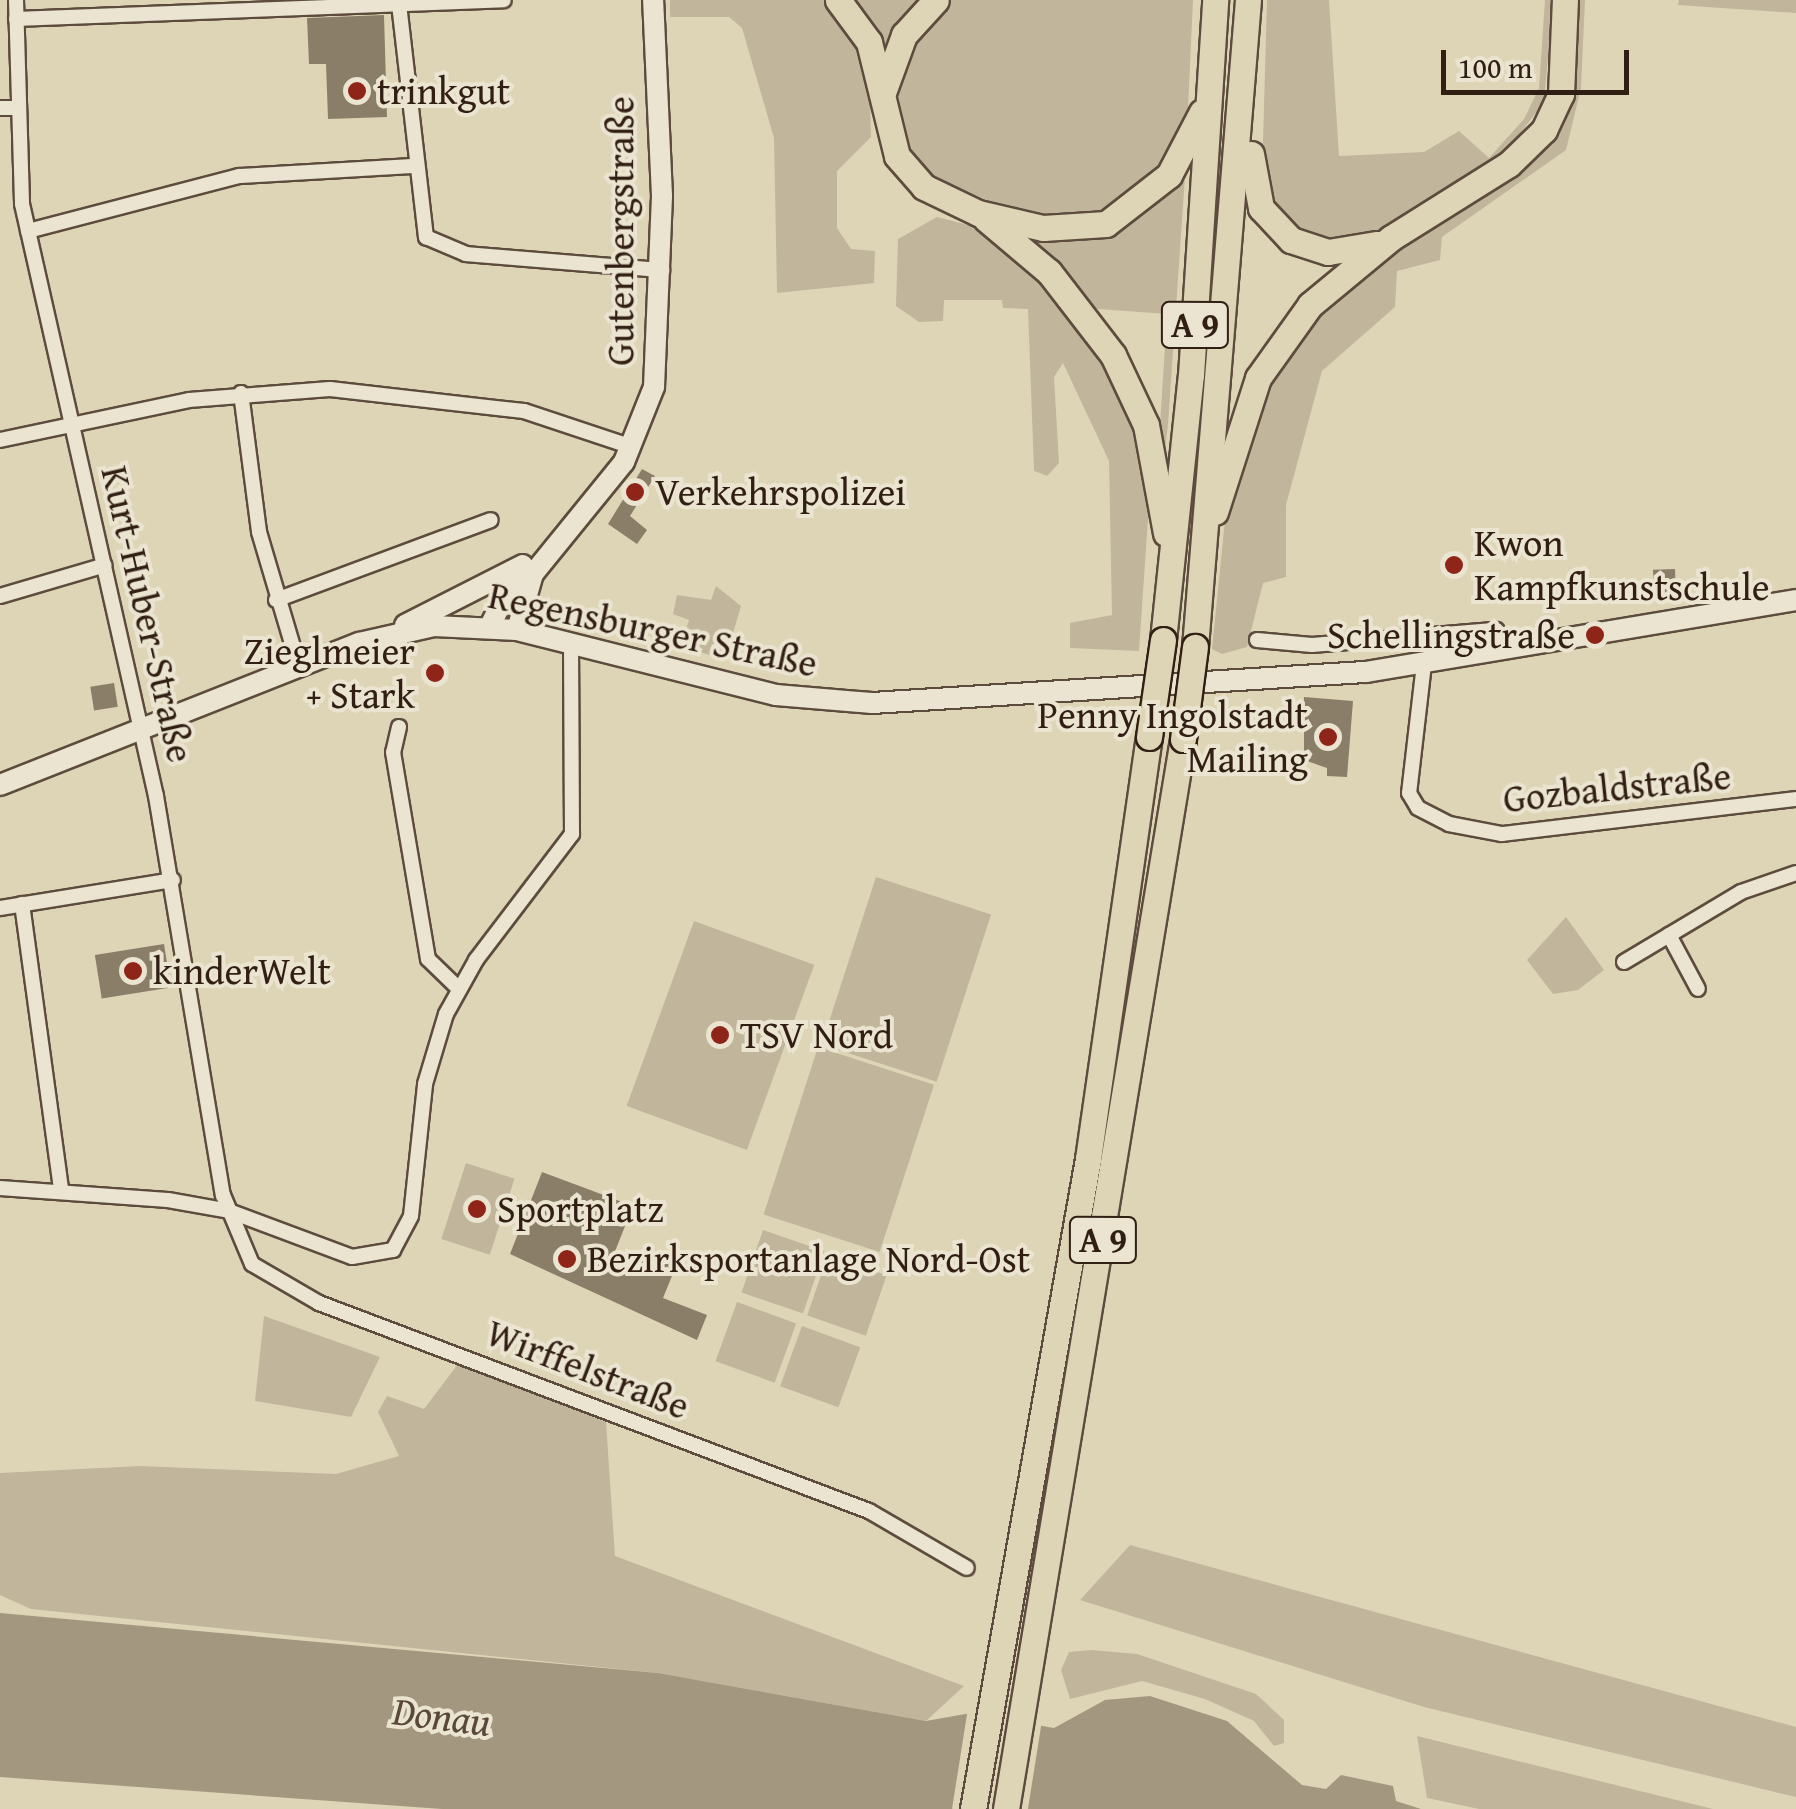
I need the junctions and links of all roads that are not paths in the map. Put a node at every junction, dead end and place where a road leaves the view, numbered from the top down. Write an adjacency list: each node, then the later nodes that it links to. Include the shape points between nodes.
1 (16, 0): 11 (street, Kurt-Huber-Straße)
2 (504, 0): 9 (street)
3 (653, 0): 20 (street, Gutenbergstraße)
4 (838, 0): 13 (highway, A 9, via 864,30)
5 (936, 0): 13 (highway, A 9, via 904,36)
6 (1216, 0): 12 (highway, A 9)
7 (1251, 0): 15 (highway, A 9); 28 (highway, A 9)
8 (1565, 0): 19 (highway, A 9, via 1561,94 1544,130 1509,164)
9 (400, 4): 10 (street); 16 (street)
10 (258, 5): 11 (street)
11 (16, 19): 14 (street, Kurt-Huber-Straße)
12 (1210, 85): 17 (highway, A 9, via 1180,160 1119,217 1063,229); 31 (highway, A 9)
13 (883, 94): 17 (highway, A 9, via 890,143 904,166 938,196)
14 (8, 108): 18 (street, Kurt-Huber-Straße)
15 (1248, 122): 19 (highway, A 9, via 1261,208 1281,232 1328,252); 25 (highway, A 9)
16 (414, 166): 18 (street, via 239,176); 20 (street, via 422,224 436,245)
17 (978, 213): 31 (highway, A 9, via 1049,272 1113,354 1146,425)
18 (28, 231): 22 (street, Kurt-Huber-Straße)
19 (1391, 238): 25 (highway, A 9, via 1332,283 1272,353 1244,409)
20 (662, 270): 24 (street, Gutenbergstraße, via 654,387)
21 (241, 393): 22 (street); 24 (street, via 430,395 524,410); 33 (street)
22 (72, 426): 23 (street); 29 (street, Kurt-Huber-Straße)
23 (0, 440)
24 (632, 447): 27 (street, Gutenbergstraße)
25 (1215, 512): 28 (highway, A 9)
26 (491, 520): 33 (street)
27 (551, 548): 30 (street, Gutenbergstraße); 36 (street, Gutenbergstraße, via 527,588)
28 (1205, 555): 61 (highway, A 9, bridge, via 1183,739)
29 (104, 565): 32 (street); 44 (street, Kurt-Huber-Straße)
30 (524, 565): 35 (street, Gutenbergstraße, via 498,599); 37 (street)
31 (1171, 565): 60 (highway, A 9, bridge, via 1092,1140)
32 (0, 596)
33 (276, 600): 42 (street)
34 (1796, 600): 40 (street, Regensburger Straße)
35 (490, 626): 36 (street, Regensburger Straße); 37 (street, Regensburger Straße)
36 (517, 630): 39 (street, Regensburger Straße)
37 (390, 632): 42 (street, Regensburger Straße)
38 (1257, 640): 40 (street, via 1312,645 1496,630)
39 (571, 643): 41 (street, Regensburger Straße, via 776,695 872,704 1274,681); 53 (street, via 572,834)
40 (1499, 650): 41 (street, Regensburger Straße)
41 (1424, 664): 46 (street, Gozbaldstraße, via 1409,793 1418,808 1449,824 1502,834)
42 (299, 667): 44 (street, Regensburger Straße)
43 (399, 727): 53 (street, via 392,752 428,959)
44 (142, 730): 45 (street, Regensburger Straße); 48 (street, Kurt-Huber-Straße)
45 (0, 785)
46 (1796, 799)
47 (1796, 874): 51 (street, via 1740,892)
48 (172, 880): 49 (street); 57 (street, Kurt-Huber-Straße)
49 (22, 904): 50 (street); 56 (street)
50 (0, 908)
51 (1668, 935): 52 (street); 54 (street)
52 (1624, 962)
53 (458, 988): 57 (street, via 426,1084 402,1240 380,1256 352,1256)
54 (1698, 989)
55 (0, 1188): 56 (street)
56 (60, 1189): 57 (street)
57 (229, 1211): 58 (street, Kurt-Huber-Straße)
58 (241, 1239): 59 (street, Wirffelstraße, via 252,1264 319,1303 930,1540)
59 (967, 1568)
60 (972, 1809)
61 (1006, 1809)

